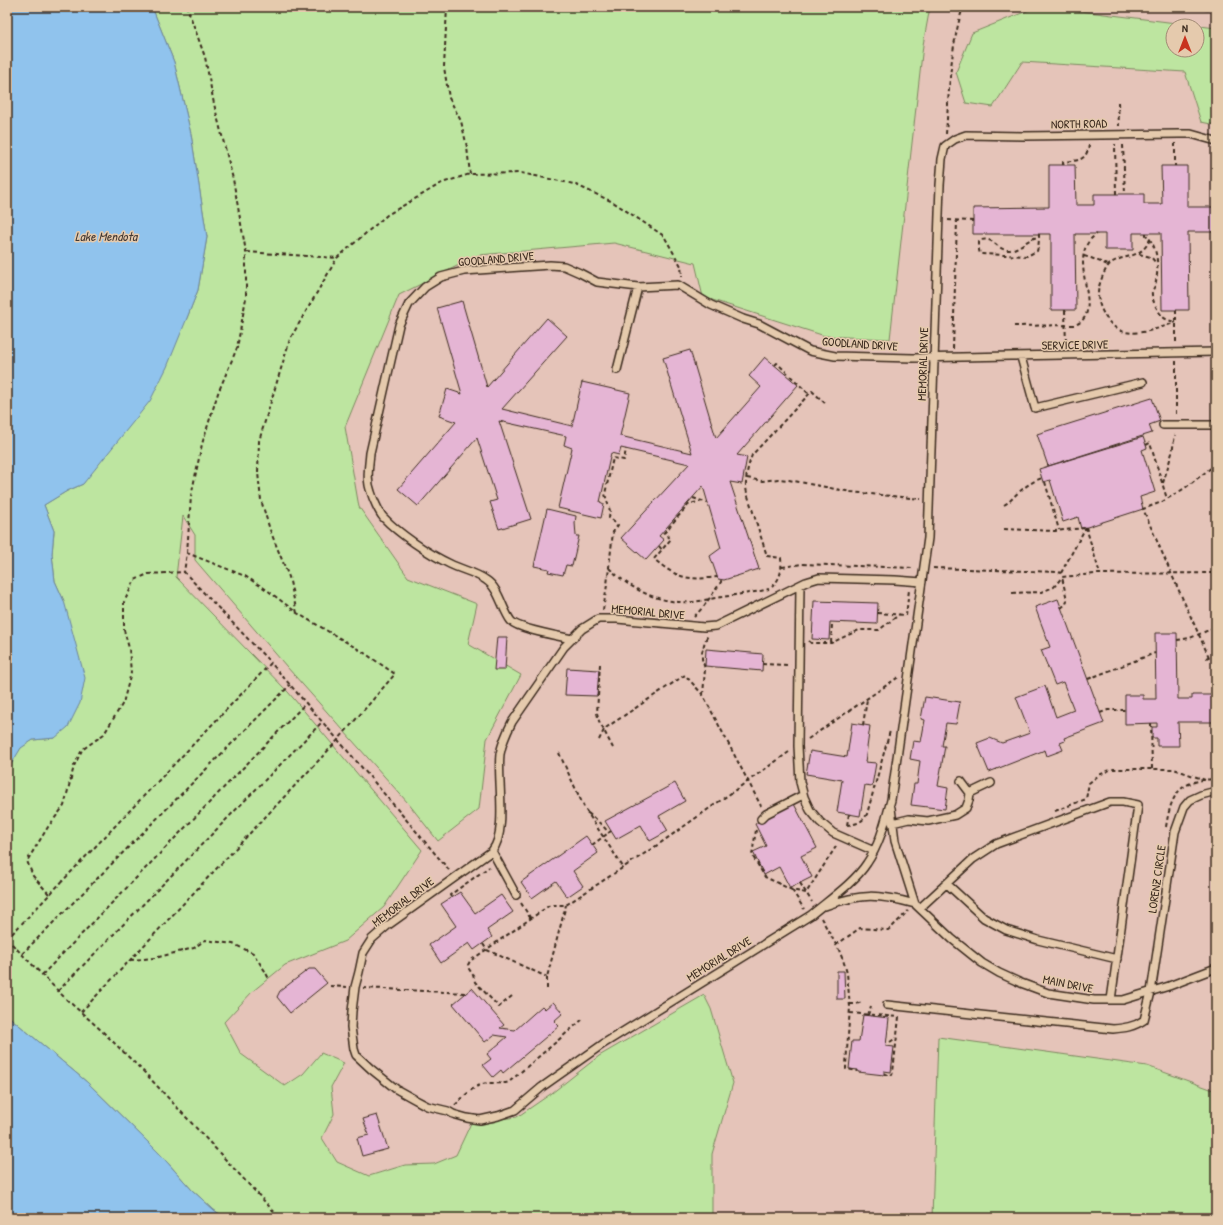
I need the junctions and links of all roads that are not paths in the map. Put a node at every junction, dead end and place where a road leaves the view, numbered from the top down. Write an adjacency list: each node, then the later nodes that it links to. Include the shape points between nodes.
1 (1216, 141): 2 (lane, NORTH ROAD, via 1191,134 966,135 955,138)
2 (945, 146): 6 (lane, MEMORIAL DRIVE, via 938,220)
3 (638, 286): 6 (lane, GOODLAND DRIVE, via 678,285 711,305 743,320 759,324 810,351 835,356); 7 (lane); 13 (lane, GOODLAND DRIVE, via 597,282 564,266 550,264 464,271 441,277 425,287 409,304 399,325 370,453 370,491 382,516 409,539 439,559 488,581 512,622 525,628)
4 (1216, 352): 5 (lane, SERVICE DRIVE)
5 (1021, 357): 6 (lane, SERVICE DRIVE); 8 (lane, via 1035,408)
6 (934, 358): 11 (lane, MEMORIAL DRIVE, via 928,538)
7 (617, 370)
8 (1142, 382)
9 (1163, 425): 10 (lane)
10 (1216, 425)
11 (922, 582): 12 (lane, MEMORIAL DRIVE, via 819,578); 19 (lane, MEMORIAL DRIVE)
12 (800, 585): 13 (lane, MEMORIAL DRIVE, via 716,626 691,626 617,618 598,619); 18 (lane, via 798,746)
13 (572, 639): 22 (lane, MEMORIAL DRIVE, via 506,733 499,763 500,824)
14 (961, 781): 17 (lane)
15 (991, 783): 17 (lane)
16 (1216, 791): 30 (lane, LORENZ CIRCLE, via 1190,800 1184,807 1175,832)
17 (970, 793): 21 (lane, via 966,808 955,815 928,821 909,820)
18 (803, 795): 20 (lane); 23 (lane, via 810,810 833,833)
19 (891, 800): 21 (lane, MAIN DRIVE); 23 (lane, MEMORIAL DRIVE)
20 (763, 816)
21 (892, 823): 26 (lane, MAIN DRIVE, via 895,841)
22 (492, 851): 25 (lane); 27 (lane, MEMORIAL DRIVE, via 372,939 363,953 355,987 351,1027 356,1055 396,1089 428,1106 467,1118 480,1120 515,1110 542,1087 602,1044)
23 (874, 851): 27 (lane, MEMORIAL DRIVE, via 858,874)
24 (947, 884): 26 (lane); 28 (lane, via 984,918 1006,930); 28 (lane, via 974,859 996,844 1110,802 1138,805)
25 (516, 895)
26 (918, 906): 27 (lane, MAIN DRIVE, via 893,898 861,896); 31 (lane, MAIN DRIVE, via 982,963 999,973 1048,993)
27 (818, 909)
28 (1117, 959): 31 (lane)
29 (1216, 968): 30 (lane, MAIN DRIVE)
30 (1151, 992): 31 (lane, MAIN DRIVE, via 1124,1000); 32 (lane, LORENZ CIRCLE, via 1144,1020 1127,1027 1113,1028)
31 (1111, 1000)
32 (887, 1005)

